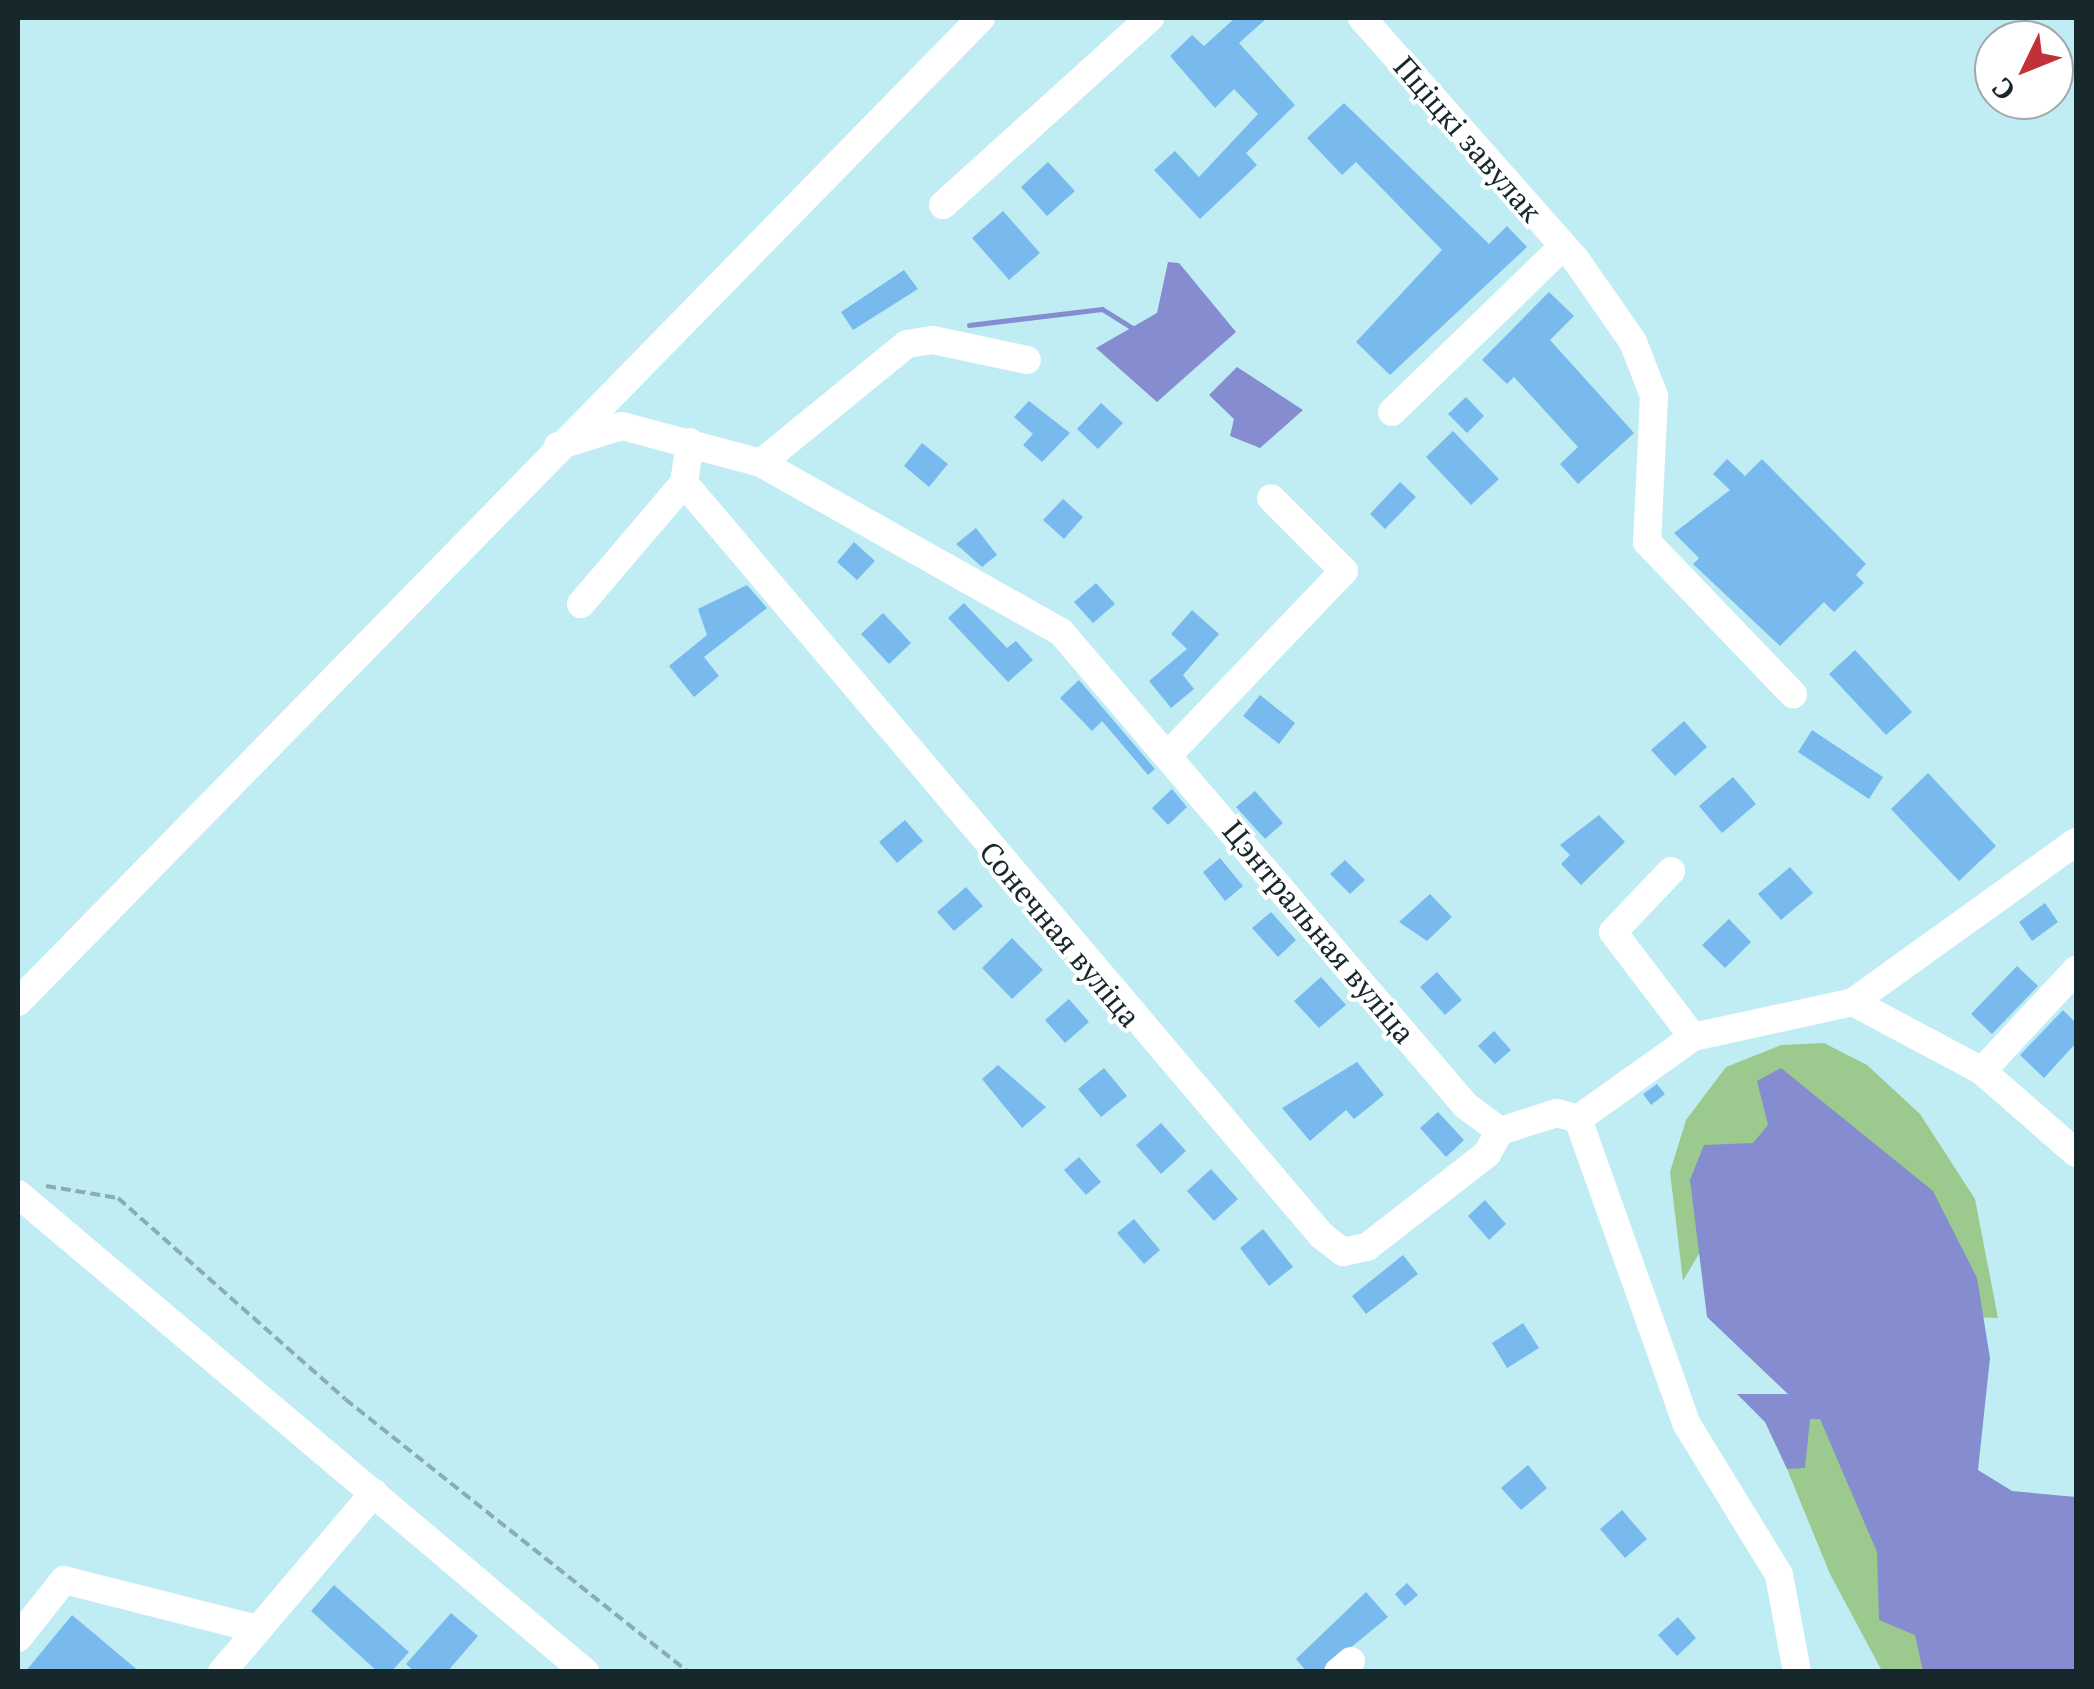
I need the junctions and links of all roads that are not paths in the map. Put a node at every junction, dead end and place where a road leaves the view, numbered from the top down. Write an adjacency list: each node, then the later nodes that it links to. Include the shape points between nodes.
1 (981, 18): 7 (street)
2 (1150, 18): 4 (street)
3 (1362, 18): 5 (street, Пціцкі завулак)
4 (943, 204)
5 (1569, 253): 8 (street); 16 (street, Пціцкі завулак, via 1649,373 1647,542)
6 (1027, 360): 12 (street, via 933,340 906,344)
7 (636, 367): 9 (street, via 625,406); 11 (street)
8 (1392, 412)
9 (646, 429): 10 (street, Цэнтральная вуліца); 11 (street, Цэнтральная вуліца, via 596,429)
10 (690, 442): 12 (street, Цэнтральная вуліца); 13 (street)
11 (558, 446): 21 (street)
12 (760, 462): 17 (street, Цэнтральная вуліца, via 1061,632)
13 (684, 483): 15 (street); 26 (street, Сонечная вуліца, via 1321,1236 1342,1252 1368,1247 1488,1154)
14 (1271, 498): 17 (street, via 1344,571)
15 (581, 604)
16 (1793, 694)
17 (1169, 754): 26 (street, Цэнтральная вуліца, via 1466,1106)
18 (2076, 842): 22 (street)
19 (1671, 871): 23 (street, via 1612,932)
20 (2076, 970): 24 (street)
21 (18, 1002)
22 (1854, 1002): 23 (street); 24 (street)
23 (1694, 1037): 25 (street)
24 (1982, 1072): 27 (street)
25 (1578, 1120): 26 (street, via 1557,1114); 34 (street, via 1686,1422 1779,1575)
26 (1500, 1131)
27 (2076, 1153)
28 (26, 1189): 29 (street)
29 (374, 1493): 30 (street); 33 (street)
30 (258, 1629): 31 (street, via 64,1580); 32 (street)
31 (18, 1638)
32 (222, 1672)
33 (585, 1672)
34 (1797, 1672)

